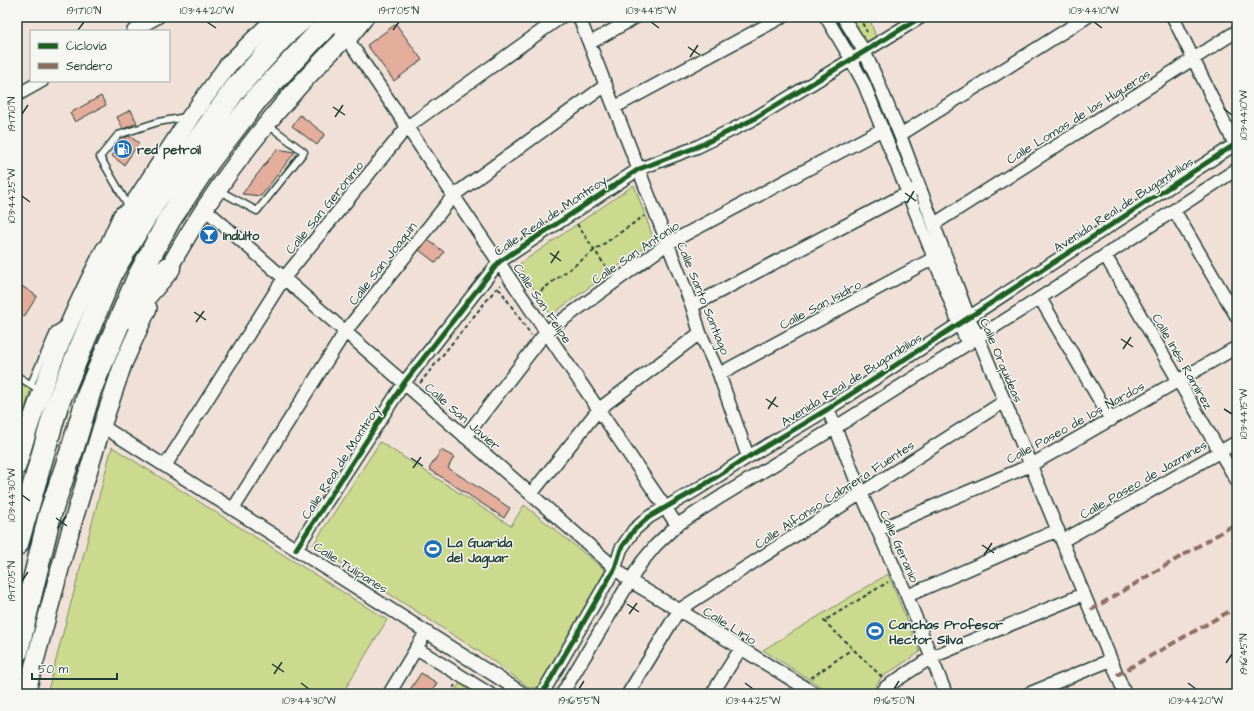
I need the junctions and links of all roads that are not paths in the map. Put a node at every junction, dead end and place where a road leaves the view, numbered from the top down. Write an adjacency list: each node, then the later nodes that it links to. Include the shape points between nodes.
1 (158, 17): 16 (street)
2 (277, 17): 27 (street, via 228,65)
3 (304, 17): 58 (highway, via 236,88 154,202 113,270)
4 (336, 17): 72 (highway, via 258,98 208,162 169,220 138,278 90,390)
5 (362, 17): 18 (highway)
6 (366, 17): 18 (street)
7 (561, 17): 29 (street, Calle San Gerónimo)
8 (579, 17): 19 (street, Calle Santo Santiago)
9 (636, 17): 19 (street)
10 (782, 17): 26 (street)
11 (826, 17): 21 (street, Calle Orquideas)
12 (843, 17): 20 (street, Calle Orquideas)
13 (921, 17): 20 (street, Calle Real de Montroy)
14 (1087, 17): 31 (street)
15 (1173, 17): 22 (street)
16 (134, 30)
17 (1237, 31): 22 (street, Calle Lomas de las Higueras)
18 (346, 37): 28 (street); 29 (street, Calle San Felipe)
19 (590, 43): 24 (street, Calle Santo Santiago)
20 (864, 51): 21 (street, Calle Real de Montroy); 31 (street, Calle Orquideas)
21 (851, 59): 30 (street, Calle Orquideas); 33 (street, Calle Real de Montroy, via 752,120 697,147)
22 (1193, 59): 32 (street); 42 (street, Calle Lomas de las Higueras)
23 (40, 82): 25 (street)
24 (606, 86): 26 (street, Calle Santo Santiago); 38 (street, Calle San Joaquín)
25 (17, 95)
26 (614, 107): 33 (street, Calle Santo Santiago)
27 (191, 116): 41 (street); 41 (lane, via 158,122 118,136 100,157)
28 (268, 124): 36 (street); 36 (lane, via 304,152 257,211)
29 (407, 127): 38 (street, Calle San Felipe); 48 (street, Calle San Gerónimo)
30 (882, 129): 37 (street, Calle Orquideas); 43 (street, Calle San Antonio)
31 (900, 135): 35 (street, Calle Orquideas)
32 (1236, 146): 52 (street, Avenida Real de Bugambilias)
33 (639, 169): 43 (street, Calle Santo Santiago); 46 (street, Calle Real de Montroy)
34 (1237, 169): 40 (street)
35 (919, 187): 37 (street); 42 (street, Calle Orquideas)
36 (218, 190): 39 (street)
37 (907, 193): 45 (street, Calle Orquideas); 50 (street)
38 (454, 195): 46 (street, Calle San Felipe); 53 (street, Calle San Joaquín)
39 (205, 209): 47 (street); 48 (street, Calle San Javier)
40 (1174, 210): 44 (street); 51 (street)
41 (127, 213): 58 (highway, via 98,276 85,317); 63 (street, via 105,249)
42 (934, 224): 52 (street, Calle Orquideas)
43 (667, 244): 50 (street, Calle Santo Santiago); 54 (street, Calle San Antonio)
44 (1105, 255): 49 (street); 61 (street, Calle Inés Ramírez)
45 (934, 258): 52 (street, Calle Orquideas); 59 (street, Calle San Isidro)
46 (499, 262): 54 (street, Calle San Felipe); 62 (street, Calle Real de Montroy)
47 (169, 268): 68 (street, via 150,303 123,364); 72 (highway, via 146,295)
48 (284, 278): 53 (street, Calle San Javier); 76 (street, Calle San Gerónimo)
49 (1040, 298): 56 (street); 67 (street)
50 (692, 306): 55 (street, Calle Santo Santiago)
51 (1237, 317)
52 (964, 321): 56 (street, Calle Orquideas); 66 (street, Avenida Real de Bugambilias)
53 (345, 332): 62 (street, Calle San Javier); 82 (street, Calle San Joaquín)
54 (546, 332): 65 (street, Calle San Felipe); 70 (street, Calle San Antonio)
55 (700, 333): 59 (street, Calle Santo Santiago); 65 (street)
56 (973, 340): 64 (street, Calle Orquideas); 69 (street)
57 (1237, 347): 61 (street, Calle Paseo de los Nardos)
58 (78, 356): 87 (highway, via 57,405)
59 (719, 374): 74 (street, Calle Santo Santiago)
60 (17, 376): 63 (lane)
61 (1179, 381): 67 (street, Calle Paseo de los Nardos); 73 (street, Calle Inés Ramírez)
62 (404, 383): 70 (street, Calle San Javier); 88 (street, Calle Real de Montroy)
63 (36, 387): 77 (street)
64 (1005, 402): 75 (street, Calle Orquideas); 79 (street, Calle Alfonso Cabrera Fuentes)
65 (598, 409): 80 (street); 81 (street, Calle San Felipe)
66 (828, 409): 69 (street, Calle Geranio); 74 (street, Avenida Real de Bugambilias)
67 (1110, 420): 75 (street, Calle Paseo de los Nardos)
68 (102, 426): 76 (street, Calle Tulipanes); 101 (street)
69 (836, 427): 79 (street, Calle Geranio); 83 (street)
70 (465, 436): 80 (street, Calle San Javier)
71 (1237, 442): 73 (street, Calle Paseo de Jazmines)
72 (73, 447): 97 (highway, via 50,514)
73 (1220, 452): 78 (street, Calle Inés Ramírez); 86 (street, Calle Paseo de Jazmines)
74 (748, 457): 81 (street, Avenida Real de Bugambilias)
75 (1031, 465): 84 (street, Calle Paseo de los Nardos); 85 (street, Calle Orquideas)
76 (165, 466): 82 (street, Calle Tulipanes)
77 (17, 467)
78 (1237, 481)
79 (861, 493): 84 (street, Calle Geranio); 93 (street, Calle Alfonso Cabrera Fuentes)
80 (531, 494): 89 (street, Calle San Javier)
81 (666, 508): 83 (street, Calle San Felipe); 89 (street, Avenida Real de Bugambilias, via 649,517 634,530 621,549)
82 (233, 509): 88 (street, Calle Tulipanes)
83 (677, 525): 90 (street, via 656,545)
84 (878, 530): 92 (street, Calle Geranio)
85 (1058, 530): 86 (street, Calle Orquideas); 92 (street)
86 (1062, 541): 91 (street, Calle Orquideas)
87 (17, 544)
88 (296, 549): 94 (street, Calle Tulipanes)
89 (615, 568): 90 (street, Calle San Javier); 105 (street, Avenida Real de Bugambilias)
90 (630, 581): 93 (street, Calle Lirio); 106 (street)
91 (1084, 594): 98 (street); 99 (street, Calle Orquideas)
92 (907, 596): 98 (street, Calle Geranio)
93 (679, 610): 96 (street, Calle Lirio); 107 (street)
94 (426, 632): 95 (street); 104 (street, Calle Tulipanes)
95 (416, 648): 102 (street); 103 (street)
96 (741, 648): 100 (street, Calle Lirio); 108 (street)
97 (17, 651)
98 (932, 657): 110 (street, via 886,687); 111 (street, Calle Geranio)
99 (1111, 660): 112 (street); 113 (street, Calle Orquideas)
100 (798, 690): 109 (street, Calle Lirio)
101 (26, 694)
102 (389, 694)
103 (490, 694)
104 (524, 694)
105 (542, 694)
106 (562, 694)
107 (628, 694)
108 (712, 694)
109 (815, 694)
110 (881, 694)
111 (946, 694)
112 (1028, 694)
113 (1125, 694)

